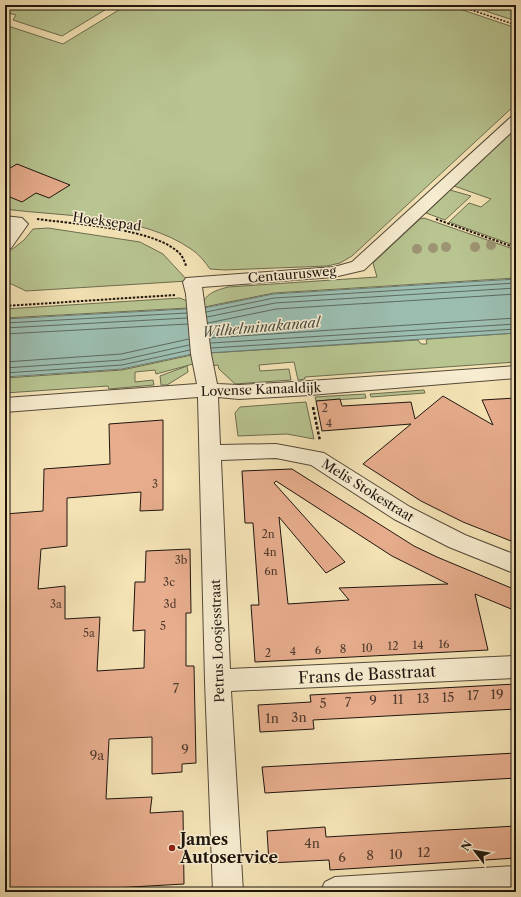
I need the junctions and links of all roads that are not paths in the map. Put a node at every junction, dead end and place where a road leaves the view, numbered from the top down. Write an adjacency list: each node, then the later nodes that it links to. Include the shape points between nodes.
1 (516, 120): 5 (street, Centaurusweg, via 358,266 194,294 200,354)
2 (5, 220): 3 (street, via 20,224)
3 (5, 244)
4 (516, 372): 5 (street, Lovense Kanaaldijk, via 310,388 239,392)
5 (208, 390): 6 (street, Lovense Kanaaldijk); 7 (street, Petrus Loosjesstraat)
6 (5, 405)
7 (211, 453): 8 (street, Melis Stokestraat, via 276,451 317,458 402,513 457,541); 10 (street, Petrus Loosjesstraat)
8 (516, 565)
9 (516, 667): 10 (street, Frans de Basstraat)
10 (218, 681): 12 (street, Petrus Loosjesstraat)
11 (516, 881): 13 (street)
12 (228, 892)
13 (335, 892)

